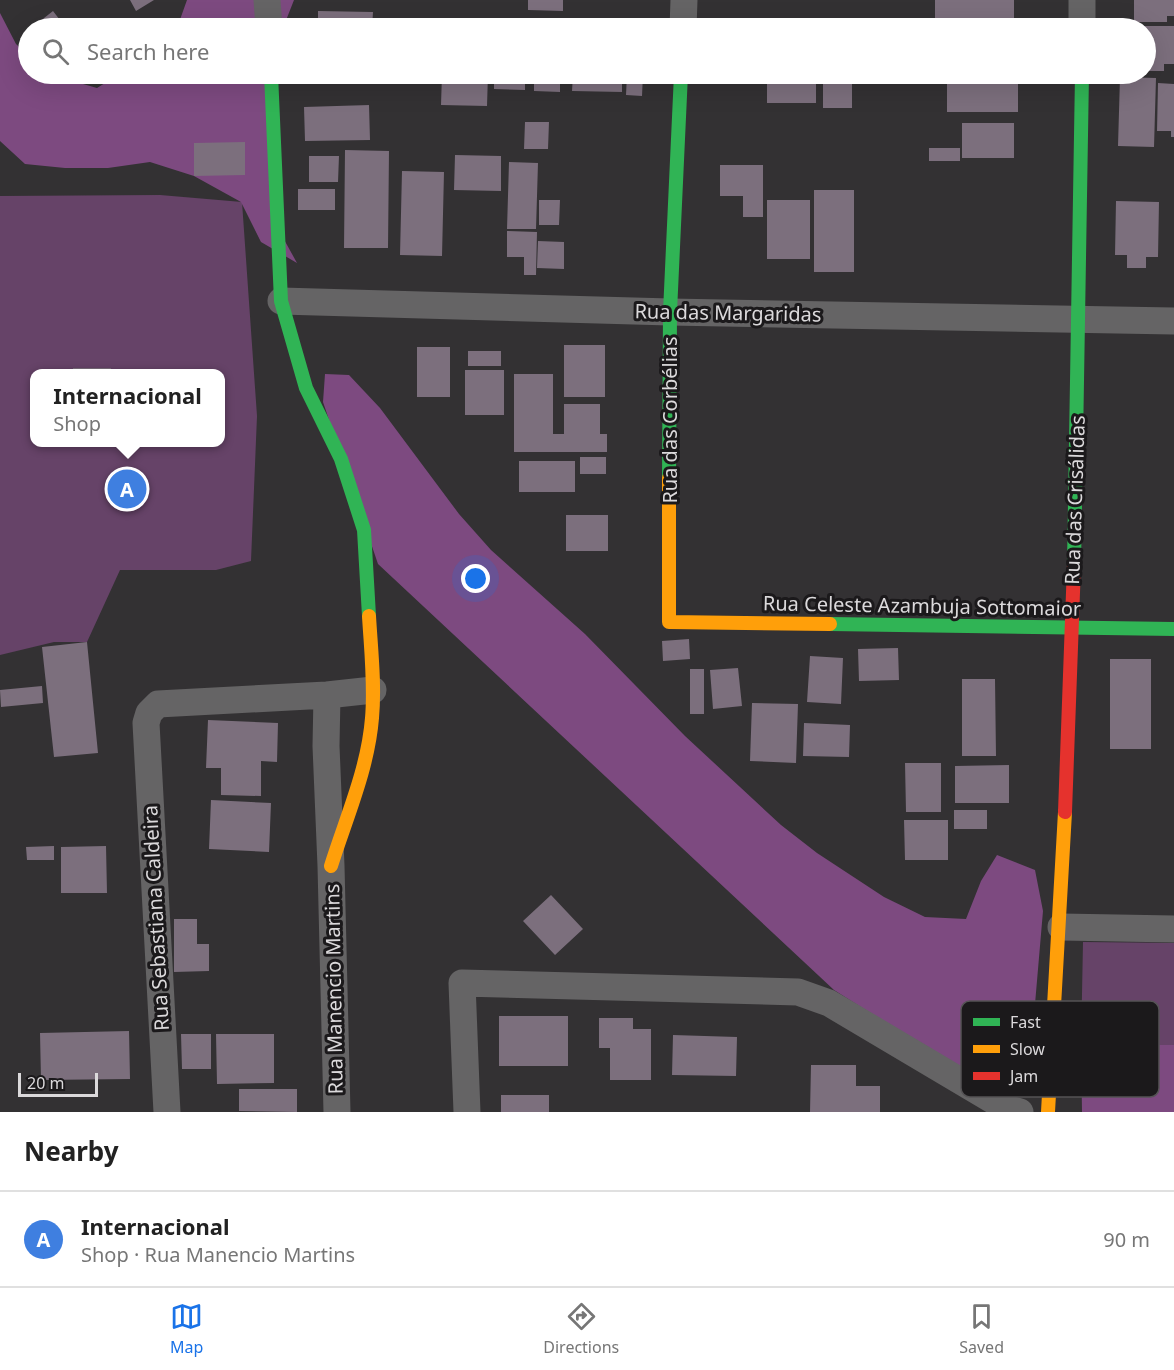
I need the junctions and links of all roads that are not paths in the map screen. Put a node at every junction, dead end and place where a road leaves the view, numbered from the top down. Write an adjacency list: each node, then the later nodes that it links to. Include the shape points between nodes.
1 (267, 0): 4 (street)
2 (684, 0): 5 (street)
3 (1082, 0): 6 (street)
4 (268, 18)
5 (683, 18)
6 (1082, 18)
7 (271, 84): 10 (street, Rua Manencio Martins)
8 (681, 84): 11 (street, Rua das Corbélias)
9 (1082, 84): 12 (street, Rua das Crisálidas)
10 (282, 301): 11 (street, Rua das Margaridas); 17 (street, Rua Manencio Martins, via 306,388 341,459 364,530)
11 (670, 312): 12 (street, Rua das Margaridas); 14 (street, Rua das Corbélias)
12 (1081, 320): 13 (street, Rua das Margaridas); 15 (street, Rua das Crisálidas)
13 (1174, 321)
14 (669, 622): 15 (street, Rua Celeste Azambuja Sottomaior)
15 (1071, 627): 16 (street, Rua Celeste Azambuja Sottomaior); 20 (street, Rua das Crisálidas)
16 (1174, 629)
17 (373, 690): 18 (street); 19 (street, Rua Manencio Martins, via 364,764)
18 (327, 695): 19 (street, Rua Manencio Martins); 26 (street, Rua Sebastiana Caldeira, via 158,704 148,712)
19 (331, 866): 27 (street, Rua Manencio Martins)
20 (1061, 927): 21 (street); 22 (street, Rua das Crisálidas)
21 (1174, 929)
22 (1056, 1001)
23 (961, 1081): 28 (street, via 829,1003 798,992 462,983)
24 (987, 1097): 29 (street)
25 (1049, 1097): 30 (street, Rua das Crisálidas)
26 (167, 1112)
27 (337, 1112)
28 (467, 1112)
29 (1020, 1112)
30 (1048, 1112)

